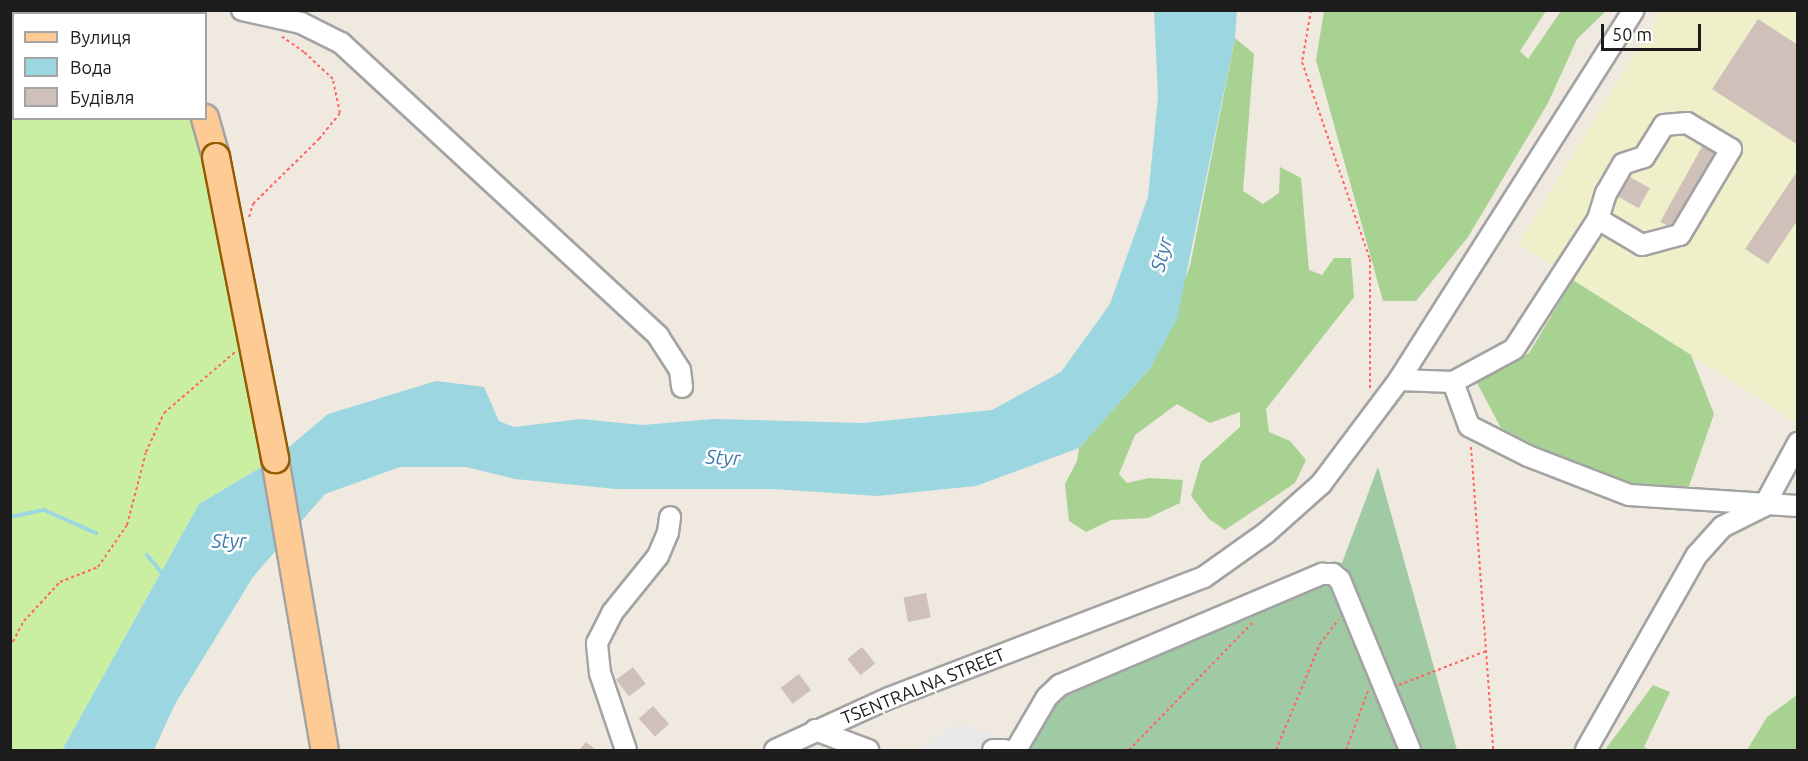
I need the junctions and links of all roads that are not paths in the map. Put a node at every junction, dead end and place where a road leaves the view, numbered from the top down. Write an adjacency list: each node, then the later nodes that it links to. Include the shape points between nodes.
1 (242, 10): 7 (street, via 301,23 341,44 658,336 680,370)
2 (1634, 10): 5 (street, TSENTRALNA STREET)
3 (206, 120): 13 (main road, bridge, via 275,459)
4 (1598, 219): 4 (street, via 1642,245 1680,236 1731,150 1687,123 1664,125 1644,157 1623,164 1606,193); 6 (street, via 1514,350)
5 (1399, 380): 6 (street); 12 (street, TSENTRALNA STREET, via 1321,484 1266,533 1204,577)
6 (1453, 382): 9 (street, via 1469,426 1528,456 1629,495)
7 (682, 387)
8 (1797, 443): 9 (street)
9 (1764, 506): 10 (street); 21 (street, via 1722,527 1697,555)
10 (1797, 506)
11 (670, 517): 14 (street, via 658,556 612,613 597,644 600,673)
12 (815, 730): 15 (street, TSENTRALNA STREET); 16 (street)
13 (325, 750)
14 (626, 750)
15 (775, 750)
16 (868, 750)
17 (993, 750): 18 (street)
18 (1005, 750)
19 (1016, 750): 20 (street, via 1047,697 1060,685 1322,574 1333,574 1340,580)
20 (1410, 750)
21 (1586, 750)

